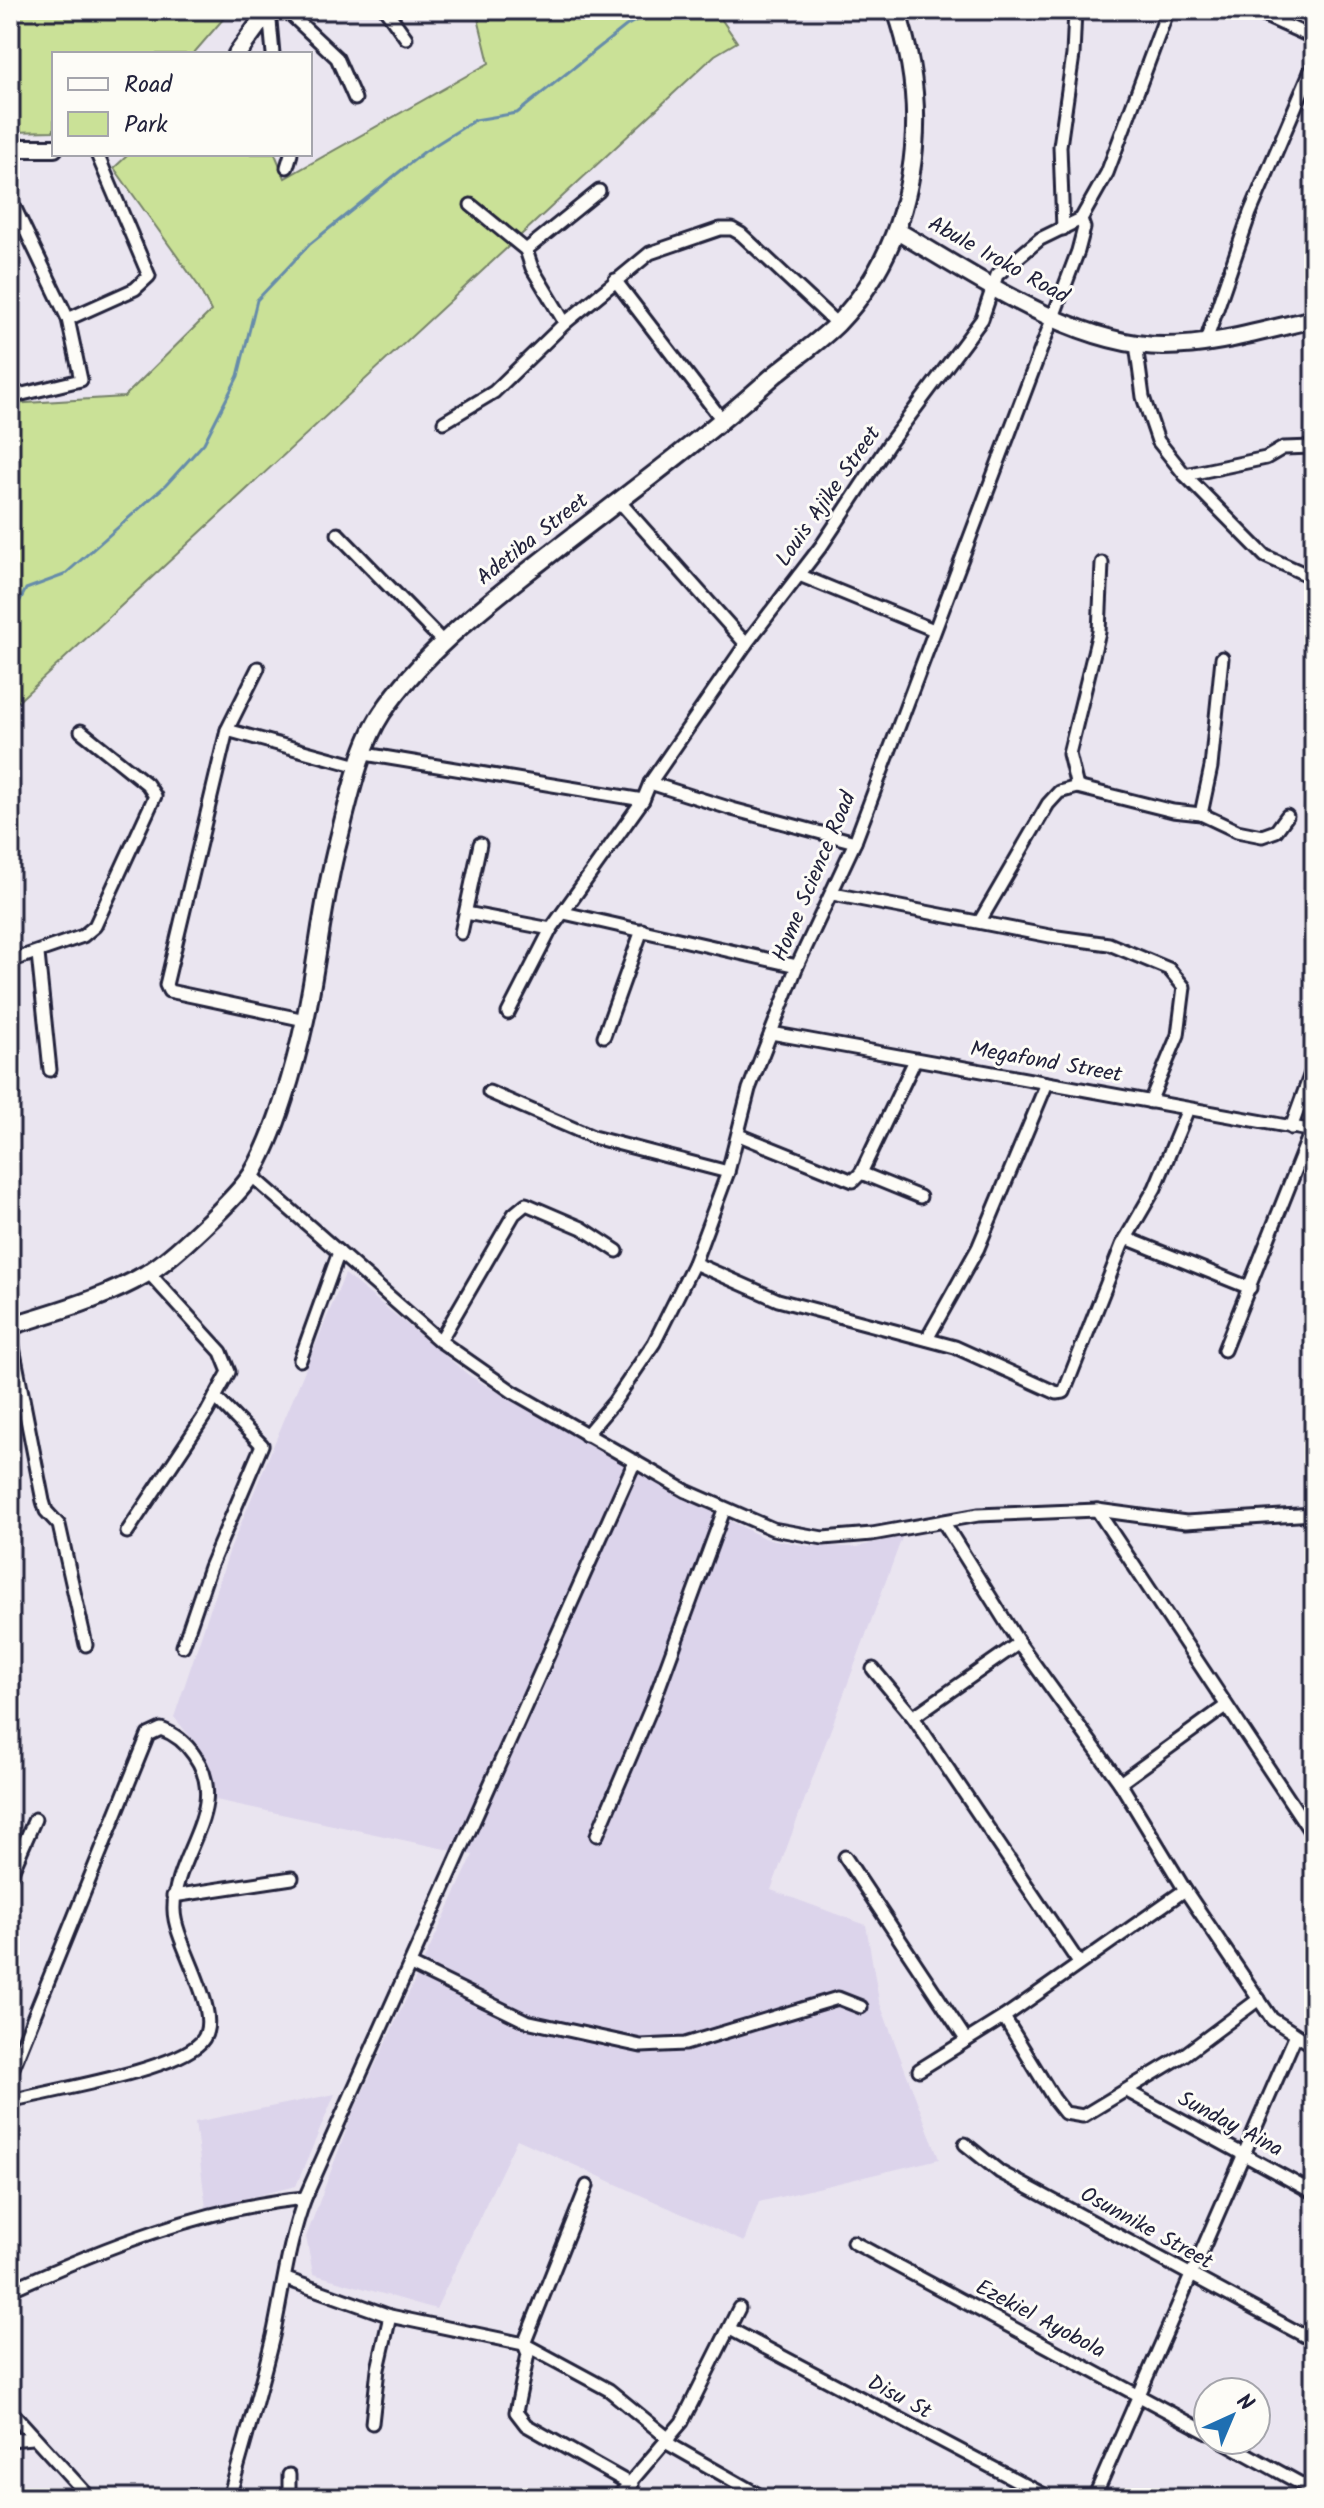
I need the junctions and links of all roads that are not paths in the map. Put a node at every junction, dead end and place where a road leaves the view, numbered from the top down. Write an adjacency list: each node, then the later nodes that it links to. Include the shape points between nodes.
1 (269, 10): 10 (street); 11 (street)
2 (286, 10): 13 (street, via 337,58)
3 (386, 10): 8 (street)
4 (896, 10): 24 (street, Adetiba Street, via 905,34 916,108 914,163)
5 (1075, 10): 23 (street, via 1060,146)
6 (1168, 10): 22 (street, via 1107,173)
7 (1252, 10): 9 (street)
8 (406, 38)
9 (1314, 38)
10 (238, 52)
11 (273, 52)
12 (1314, 63): 34 (street, via 1250,213)
13 (355, 99)
14 (10, 148): 15 (street)
15 (52, 148)
16 (98, 156): 28 (street, via 149,276 135,289)
17 (290, 156): 18 (street)
18 (287, 167)
19 (599, 191): 25 (street)
20 (10, 198): 28 (street)
21 (471, 205): 25 (street)
22 (1081, 219): 23 (street, Louis Ajike Street); 29 (street, Home Science Road, via 1078,251)
23 (1063, 229): 27 (street, Louis Ajike Street, via 1008,264)
24 (897, 231): 27 (street, Abule Iroko Road); 32 (street, Adetiba Street)
25 (526, 250): 31 (street)
26 (615, 280): 31 (street); 32 (street, via 650,253 732,229); 36 (street)
27 (993, 287): 29 (street, Abule Iroko Road); 43 (street, Louis Ajike Street, via 982,319)
28 (68, 319): 35 (street, via 81,380)
29 (1051, 319): 33 (street, Abule Iroko Road); 45 (street, Home Science Road)
30 (1314, 319): 34 (street, Abule Iroko Road)
31 (565, 323): 37 (street, via 494,392)
32 (837, 324): 36 (street, Adetiba Street)
33 (1136, 344): 34 (street, Abule Iroko Road); 39 (street, via 1149,417 1158,441)
34 (1205, 344)
35 (10, 397)
36 (723, 421): 40 (street, Adetiba Street)
37 (444, 422)
38 (1314, 447): 39 (street, via 1283,448 1266,458)
39 (1185, 475): 44 (street, via 1265,556)
40 (619, 501): 46 (street, Adetiba Street); 47 (street)
41 (338, 534): 46 (street)
42 (1102, 563): 54 (street, via 1099,632 1069,754)
43 (799, 575): 45 (street); 47 (street, Louis Ajike Street)
44 (1314, 578)
45 (934, 630): 58 (street, Home Science Road)
46 (443, 642): 52 (street, Adetiba Street, via 383,712)
47 (746, 644): 53 (street, Louis Ajike Street)
48 (1222, 658): 56 (street)
49 (258, 668): 50 (street)
50 (227, 730): 52 (street); 71 (street, via 166,985 169,991)
51 (81, 731): 67 (street, via 155,796 95,926)
52 (362, 760): 55 (street); 71 (street, Adetiba Street, via 328,881)
53 (650, 783): 55 (street, Louis Ajike Street); 58 (street)
54 (1077, 787): 56 (street); 63 (street, via 1059,792 1048,804)
55 (643, 800): 62 (street, Louis Ajike Street)
56 (1201, 814): 57 (street, via 1262,836 1276,831)
57 (1287, 816)
58 (855, 842): 60 (street, Home Science Road)
59 (480, 844): 61 (street)
60 (833, 894): 63 (street); 69 (street, Home Science Road)
61 (466, 913): 64 (street); 66 (street)
62 (564, 913): 64 (street, Louis Ajike Street); 65 (street)
63 (980, 921): 79 (street, via 1109,944 1179,978 1184,987 1178,1035)
64 (551, 929): 70 (street, Louis Ajike Street)
65 (642, 930): 69 (street); 73 (street)
66 (461, 933)
67 (38, 954): 68 (street); 76 (street)
68 (10, 961)
69 (797, 966): 72 (street, Home Science Road)
70 (508, 1013)
71 (305, 1020): 86 (street, Adetiba Street, via 279,1110)
72 (771, 1033): 74 (street, Megafond Street); 83 (street, Home Science Road, via 749,1089)
73 (604, 1036)
74 (915, 1060): 77 (street, Megafond Street); 85 (street)
75 (1314, 1065): 81 (street)
76 (50, 1070)
77 (1047, 1083): 79 (street, Megafond Street); 96 (street, via 978,1248)
78 (489, 1092): 84 (street, via 593,1137)
79 (1150, 1102): 80 (street, Megafond Street)
80 (1188, 1109): 81 (street, Megafond Street); 88 (street, via 1155,1188)
81 (1291, 1128): 82 (street, Megafond Street)
82 (1313, 1131): 93 (street)
83 (739, 1135): 84 (street, Home Science Road); 85 (street, via 843,1179 853,1181)
84 (728, 1172): 91 (street, Home Science Road)
85 (861, 1173): 87 (street)
86 (251, 1175): 90 (street); 92 (street)
87 (920, 1197)
88 (1126, 1238): 93 (street); 96 (street, via 1064,1392)
89 (617, 1251): 97 (street, via 582,1228 526,1204 514,1214)
90 (339, 1252): 97 (street); 99 (street)
91 (694, 1263): 96 (street, via 778,1300); 101 (street, Home Science Road, via 654,1343)
92 (149, 1273): 94 (street, via 94,1300); 100 (street, via 227,1363 229,1372)
93 (1250, 1288): 98 (street)
94 (10, 1326)
95 (10, 1332): 109 (street, via 43,1501 59,1525)
96 (927, 1339)
97 (440, 1341): 101 (street)
98 (1224, 1350)
99 (300, 1360)
100 (215, 1397): 107 (street); 110 (street, via 262,1445)
101 (586, 1435): 102 (street)
102 (635, 1461): 103 (street); 124 (street)
103 (724, 1510): 106 (street, via 773,1529 823,1538); 116 (street, via 652,1706)
104 (1097, 1510): 105 (street, via 1186,1522); 106 (street, via 978,1515); 112 (street)
105 (1314, 1514)
106 (944, 1523): 108 (street)
107 (127, 1532)
108 (1019, 1643): 113 (street); 114 (street)
109 (86, 1645)
110 (183, 1646)
111 (873, 1669): 113 (street)
112 (1226, 1706): 114 (street); 117 (street)
113 (913, 1717): 123 (street)
114 (1120, 1783): 121 (street)
115 (35, 1819): 119 (street)
116 (597, 1835)
117 (1314, 1837)
118 (845, 1857): 129 (street)
119 (10, 1876)
120 (292, 1878): 122 (street)
121 (1185, 1890): 123 (street); 125 (street)
122 (173, 1896): 132 (street, via 210,1792 189,1748 161,1729 148,1735); 134 (street, via 174,1916 209,2011 208,2029 200,2042 158,2065)
123 (1079, 1963): 127 (street)
124 (411, 1965): 126 (street, via 526,2021 641,2046 685,2044 838,1998); 139 (street)
125 (1259, 1999): 128 (street, via 1272,2019); 133 (street)
126 (861, 2007)
127 (1004, 2017): 129 (street); 133 (street, via 1065,2113 1083,2116)
128 (1295, 2037): 130 (street); 136 (street)
129 (965, 2038): 131 (street)
130 (1314, 2046)
131 (919, 2070)
132 (10, 2075)
133 (1127, 2091): 136 (street, Sunday Aina)
134 (10, 2101)
135 (965, 2144): 141 (street, Osunnike Street, via 1000,2172)
136 (1244, 2154): 138 (street, Sunday Aina); 141 (street)
137 (587, 2186): 148 (street)
138 (1314, 2193)
139 (305, 2198): 142 (street, via 289,2241); 143 (street, via 218,2214 102,2251)
140 (853, 2242): 149 (street, Ezekiel Ayobola)
141 (1191, 2276): 147 (street, Osunnike Street); 149 (street)
142 (286, 2279): 145 (street); 161 (street)
143 (10, 2290)
144 (739, 2308): 146 (street)
145 (390, 2316): 148 (street); 151 (street)
146 (730, 2329): 155 (street); 165 (street, Disu St)
147 (1314, 2341)
148 (524, 2344): 155 (street, via 609,2390); 158 (street, via 528,2354 519,2419)
149 (1138, 2395): 152 (street, Ezekiel Ayobola); 166 (street)
150 (10, 2410): 153 (street)
151 (372, 2423)
152 (1192, 2424)
153 (32, 2438): 154 (street); 160 (street)
154 (10, 2440)
155 (668, 2441): 158 (street); 164 (street)
156 (1250, 2456): 159 (street)
157 (289, 2475): 162 (street)
158 (632, 2485): 163 (street)
159 (1314, 2491)
160 (90, 2498)
161 (229, 2498)
162 (289, 2498)
163 (617, 2498)
164 (764, 2498)
165 (1050, 2498)
166 (1094, 2498)

